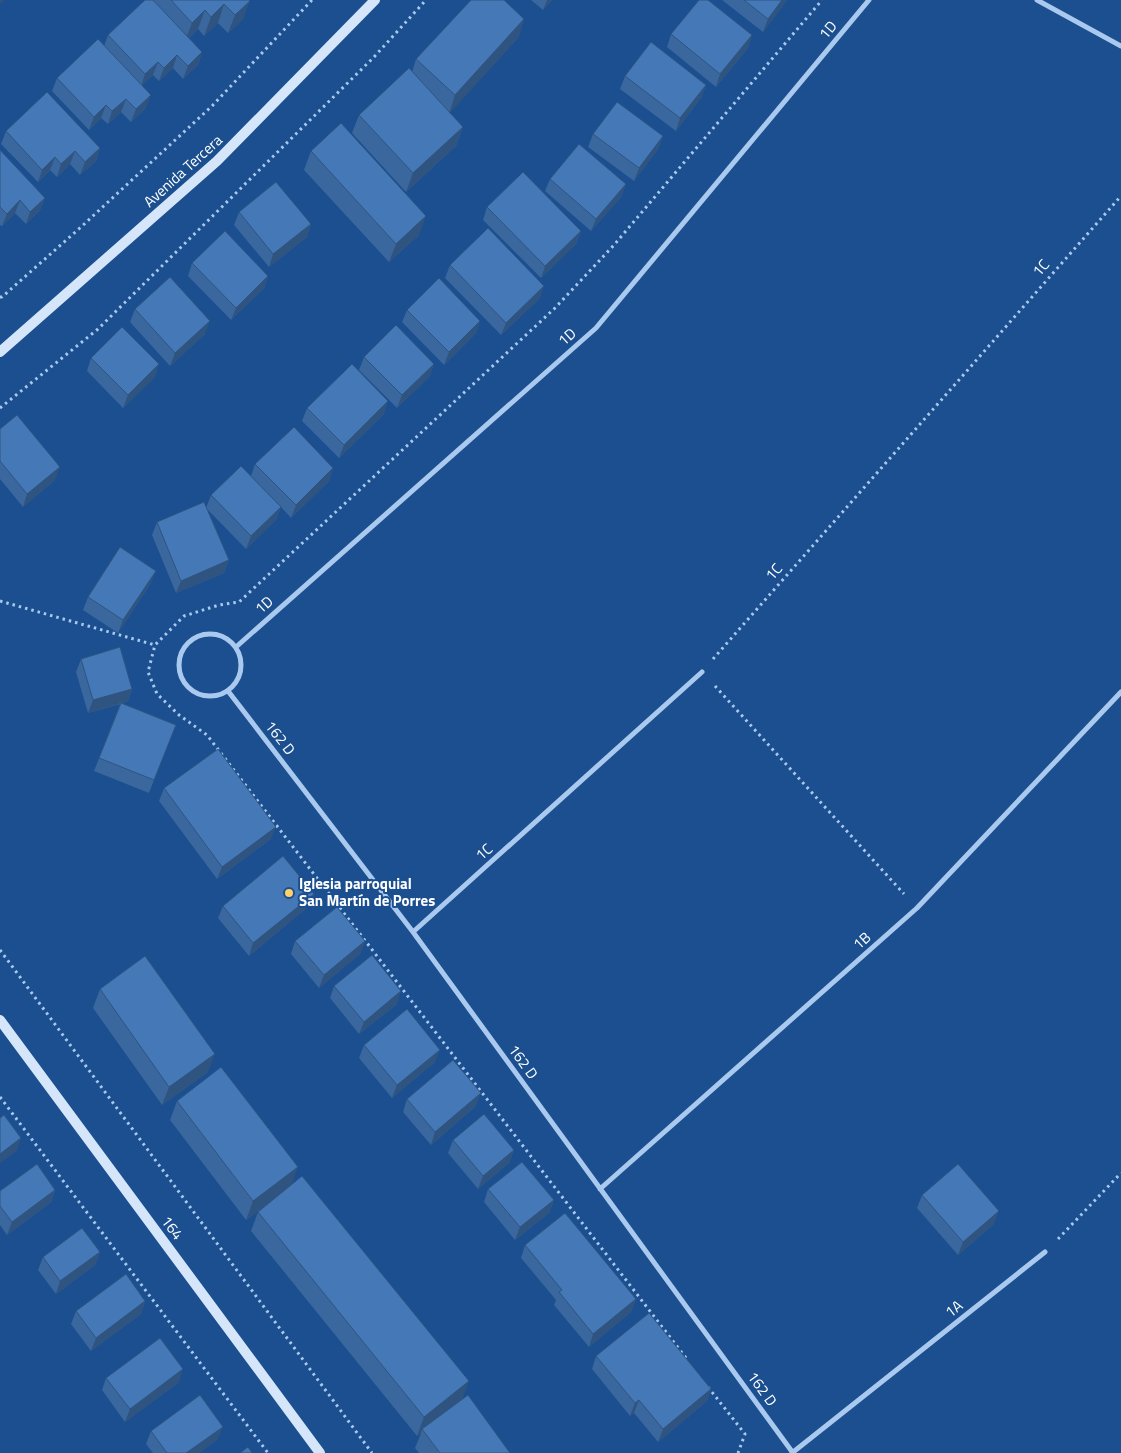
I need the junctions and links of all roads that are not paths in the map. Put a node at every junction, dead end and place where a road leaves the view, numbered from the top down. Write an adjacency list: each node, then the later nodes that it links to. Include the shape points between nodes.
1 (375, 0): 5 (street, Avenida Tercera, via 217,161)
2 (869, 0): 6 (street, 1D, via 596,328)
3 (1037, 0): 4 (street)
4 (1121, 46)
5 (0, 352)
6 (236, 647): 8 (street, via 241,658 241,670); 8 (street, via 226,638 202,634 182,649 178,661 184,684 193,692 204,697)
7 (702, 672): 10 (street, 1C)
8 (228, 691): 10 (street, 162 D)
9 (1121, 692): 12 (street, 1B, via 917,908)
10 (413, 932): 12 (street, 162 D)
11 (0, 1020): 14 (street, 164)
12 (600, 1189): 15 (street, 162 D)
13 (1045, 1252): 15 (street, 1A)
14 (320, 1453)
15 (793, 1453)

